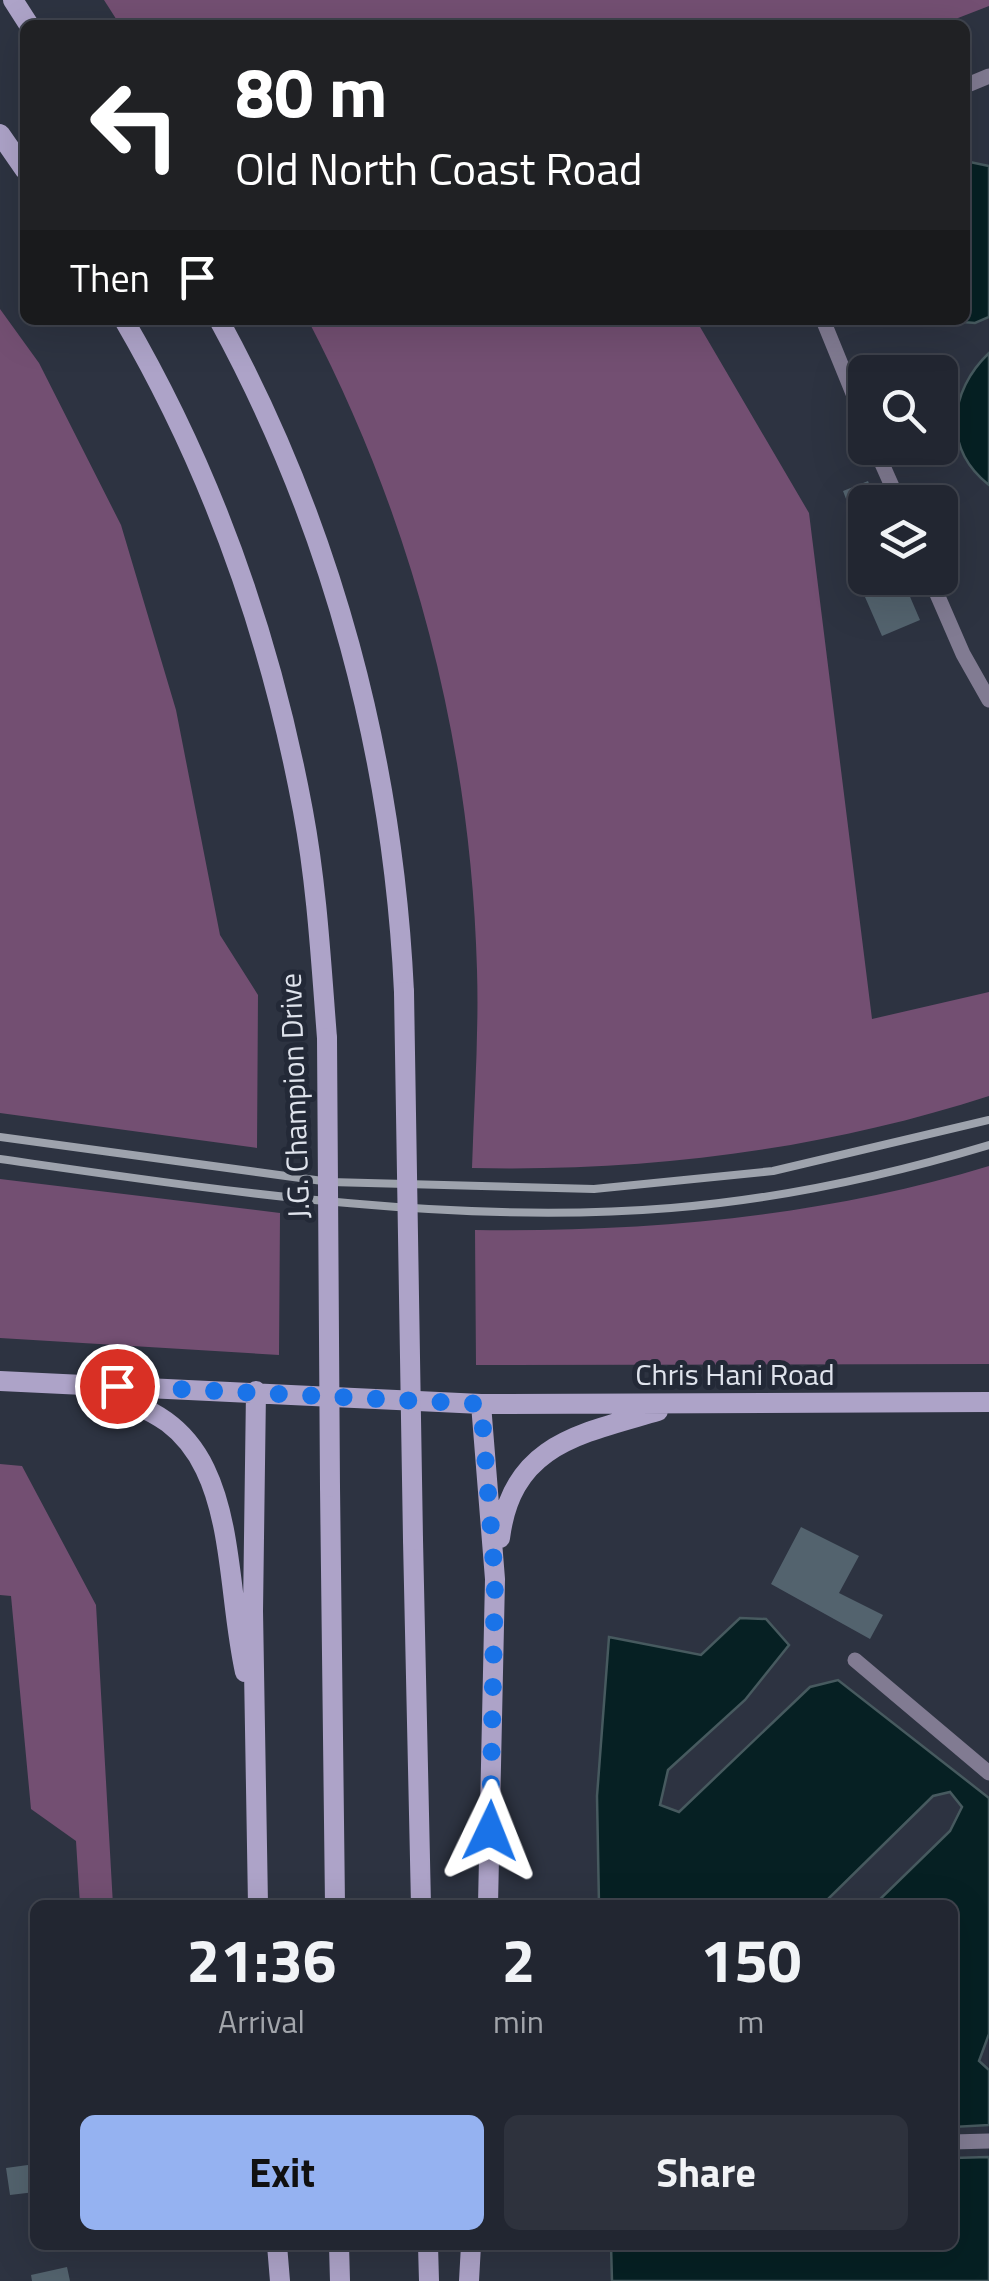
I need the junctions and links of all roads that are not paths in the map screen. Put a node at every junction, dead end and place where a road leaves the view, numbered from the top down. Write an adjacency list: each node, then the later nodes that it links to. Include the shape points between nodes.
1 (0, 134): 2 (street)
2 (20, 163)
3 (127, 325): 19 (street, J.G. Champion Drive, bridge, via 192,454 260,635 303,812 327,1038)
4 (220, 325): 20 (street, bridge, via 305,500 364,697 390,836 404,992)
5 (825, 325): 6 (lane)
6 (848, 381)
7 (937, 595): 8 (lane)
8 (989, 700)
9 (6, 1382): 10 (street, Chris Hani Road); 16 (street, via 138,1402 193,1442 218,1500)
10 (256, 1391): 12 (street, Chris Hani Road); 16 (street)
11 (989, 1402): 13 (street, Chris Hani Road)
12 (481, 1404): 13 (street, Chris Hani Road); 14 (street)
13 (679, 1404): 14 (street, via 538,1456 516,1483 503,1520)
14 (495, 1579): 21 (street)
15 (856, 1660): 17 (lane)
16 (255, 1716): 18 (street)
17 (989, 1773)
18 (258, 1900)
19 (335, 1900)
20 (421, 1900)
21 (488, 1900)
22 (989, 2141): 23 (lane)
23 (958, 2142)
24 (278, 2250): 28 (street)
25 (340, 2250): 29 (street)
26 (428, 2250): 30 (street)
27 (471, 2250): 31 (street)
28 (280, 2281)
29 (340, 2281)
30 (429, 2281)
31 (469, 2281)

